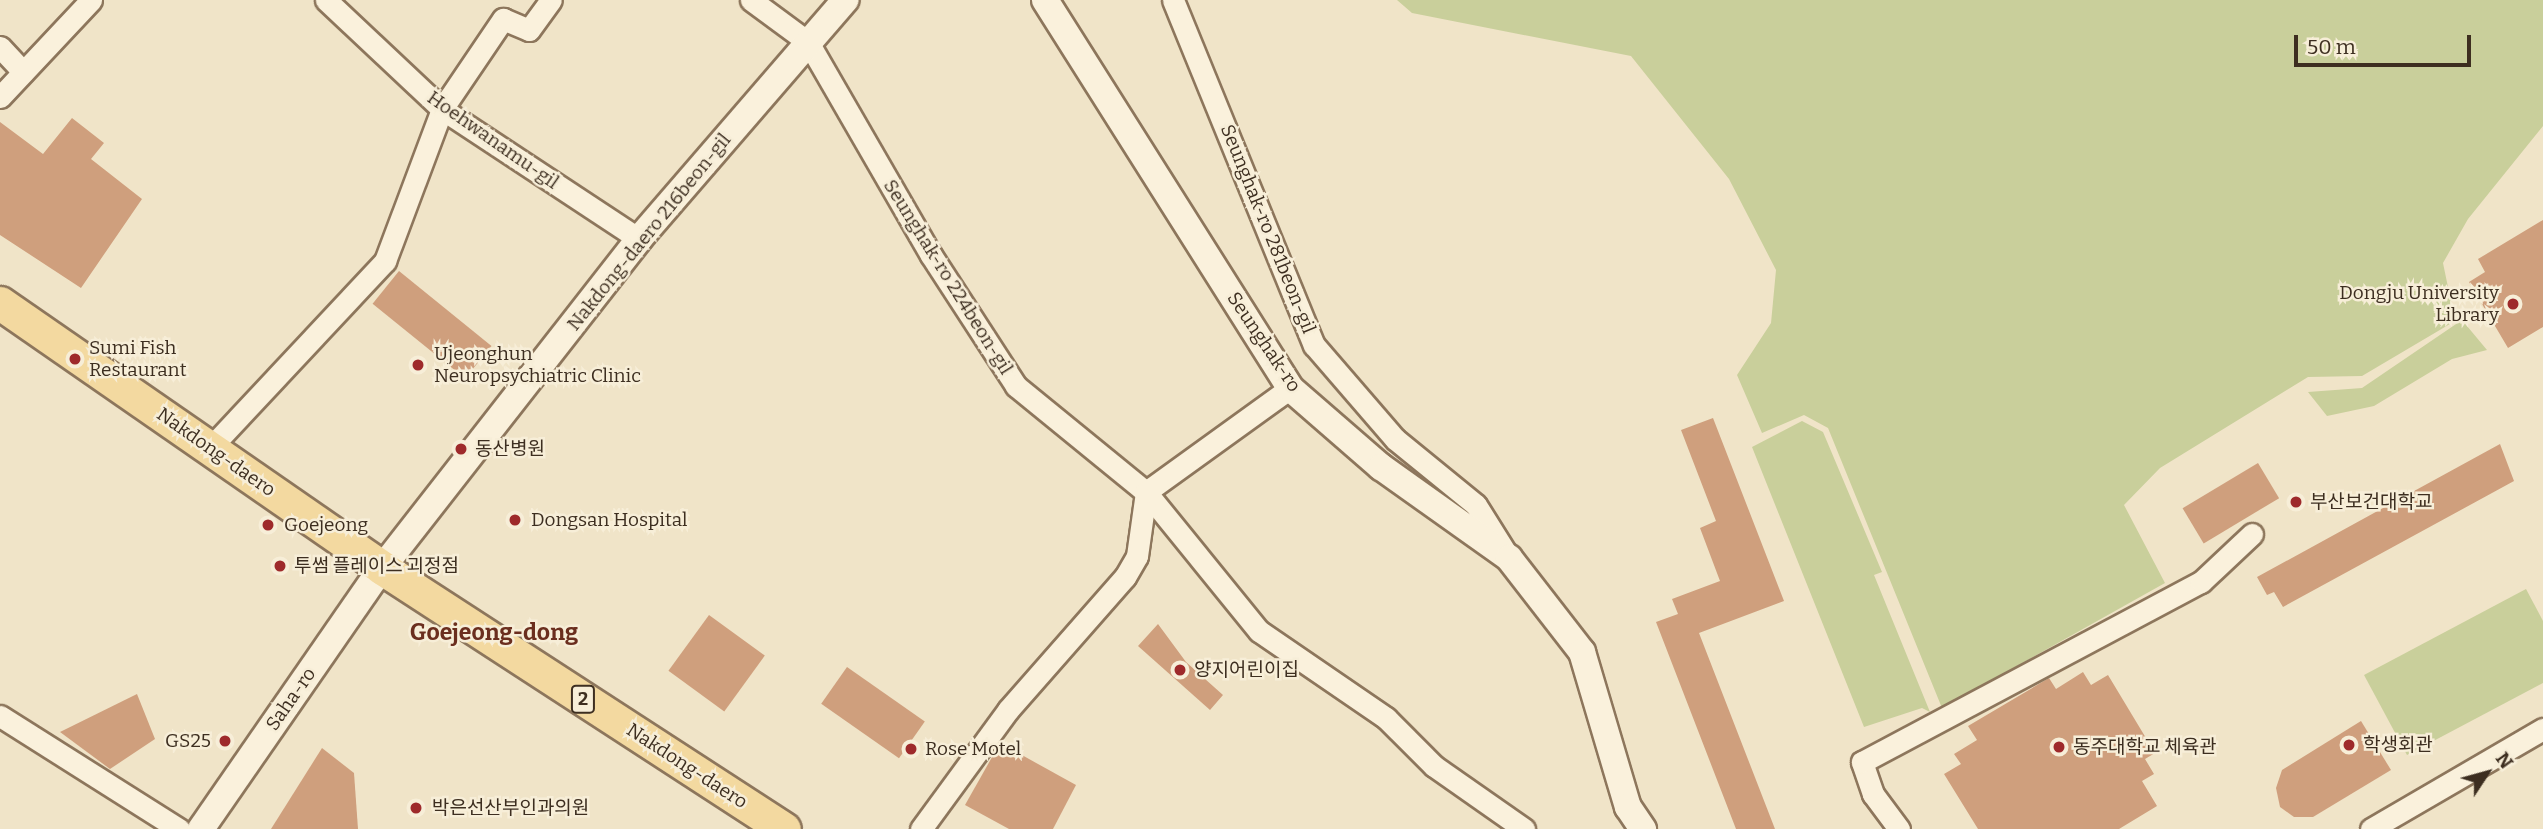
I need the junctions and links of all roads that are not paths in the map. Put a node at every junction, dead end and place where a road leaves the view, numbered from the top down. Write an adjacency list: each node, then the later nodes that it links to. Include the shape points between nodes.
1 (91, 0): 10 (street)
2 (326, 0): 12 (street, Hoehwanamu-gil)
3 (551, 0): 12 (street, via 529,30 503,19)
4 (751, 0): 8 (street, Seunghak-ro 224beon-gil)
5 (845, 0): 8 (street, Nakdong-daero 216beon-gil)
6 (1045, 0): 15 (street, Seunghak-ro)
7 (1173, 0): 19 (street, Seunghak-ro 281beon-gil, via 1314,345 1395,439 1476,505)
8 (808, 42): 13 (street, Nakdong-daero 216beon-gil); 17 (street, Seunghak-ro 224beon-gil, via 931,255 1016,386)
9 (0, 47): 10 (street)
10 (23, 72): 11 (street)
11 (0, 97)
12 (442, 109): 13 (street, Hoehwanamu-gil); 16 (street, via 385,261)
13 (639, 239): 20 (street, Nakdong-daero 216beon-gil)
14 (0, 303): 16 (main road, Nakdong-daero / 2)
15 (1290, 388): 17 (street); 19 (street, Seunghak-ro, via 1381,467)
16 (211, 447): 20 (main road, Nakdong-daero / 2)
17 (1146, 492): 26 (street, via 1137,556 1125,577 1008,710); 27 (street, Seunghak-ro 224beon-gil, via 1259,631 1386,718 1434,766)
18 (2252, 534): 29 (street, via 2201,582 1862,762 1873,794)
19 (1509, 558): 28 (street, Seunghak-ro, via 1582,652 1628,807)
20 (382, 568): 24 (street, Saha-ro); 25 (main road, Nakdong-daero / 2)
21 (0, 716): 23 (street)
22 (2543, 729): 30 (street)
23 (179, 829)
24 (201, 829)
25 (784, 829)
26 (921, 829)
27 (1524, 829)
28 (1643, 829)
29 (1899, 829)
30 (2371, 829)

